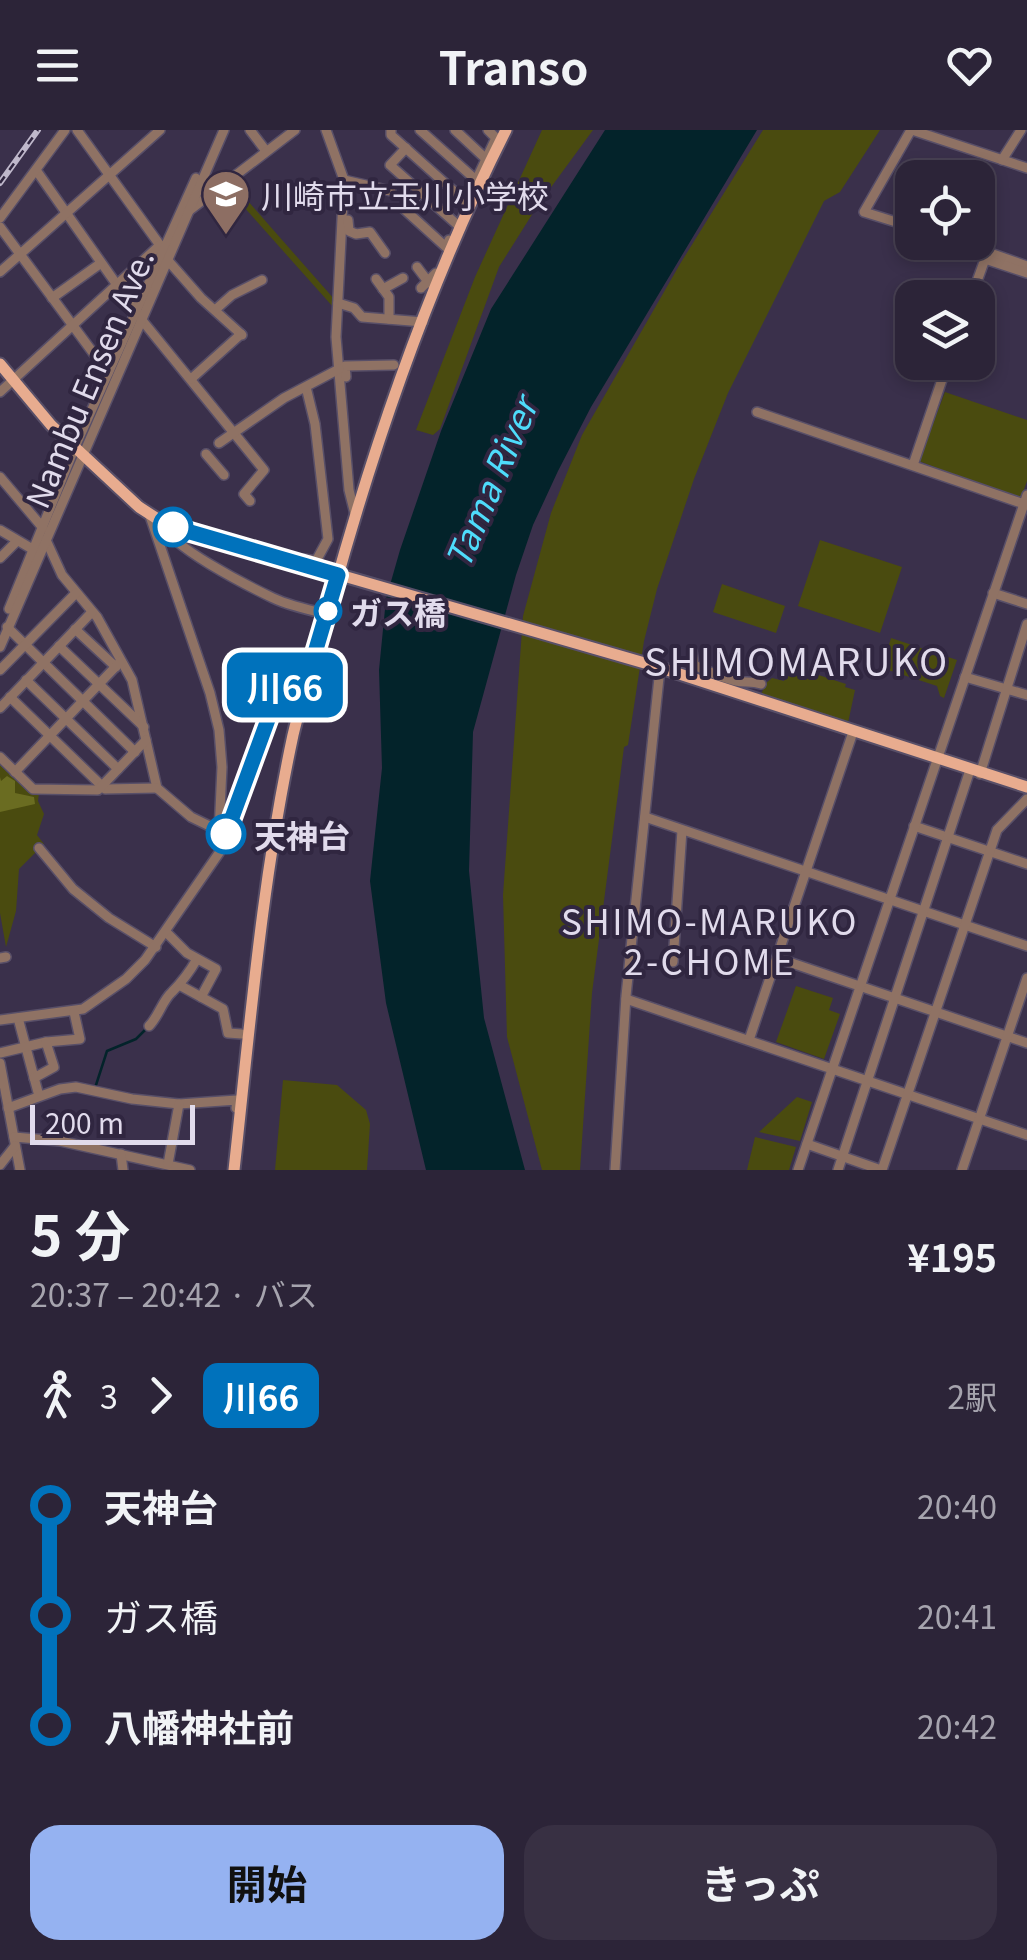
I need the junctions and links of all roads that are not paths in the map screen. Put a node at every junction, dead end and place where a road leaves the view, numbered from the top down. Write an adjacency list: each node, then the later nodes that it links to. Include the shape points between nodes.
1 (65, 130): 22 (street)
2 (77, 130): 23 (street)
3 (160, 130): 23 (street)
4 (220, 130): 30 (street, Nambu Ensen Ave.); 37 (street, Nambu Ensen Ave.)
5 (250, 130): 18 (street)
6 (296, 130): 18 (street)
7 (326, 130): 24 (street)
8 (391, 130): 17 (street)
9 (420, 130): 25 (street)
10 (454, 130): 19 (street)
11 (488, 130): 19 (street, via 496,138)
12 (506, 130): 34 (main road)
13 (912, 130): 16 (street); 33 (street, via 864,212)
14 (956, 130): 16 (street)
15 (1020, 130): 20 (street)
16 (953, 144): 20 (street)
17 (406, 148): 27 (street, via 390,165); 28 (street)
18 (266, 151): 30 (street)
19 (485, 158): 25 (street)
20 (1002, 160): 21 (street)
21 (1027, 168)
22 (36, 170): 31 (street); 32 (street)
23 (110, 176): 31 (street); 37 (street)
24 (344, 180): 26 (street); 29 (street)
25 (476, 180): 28 (street)
26 (392, 191)
27 (419, 192): 34 (street); 36 (street, via 404,208)
28 (466, 202): 34 (street)
29 (343, 211): 38 (street, via 349,231 370,232); 53 (street)
30 (188, 212): 37 (street, Nambu Ensen Ave.)
31 (67, 214): 39 (street); 41 (street)
32 (0, 218)
33 (895, 222)
34 (458, 226): 36 (street); 49 (main road)
35 (0, 227): 39 (street)
36 (446, 248): 49 (street)
37 (163, 252): 50 (street); 54 (street); 55 (street, Nambu Ensen Ave.)
38 (385, 253)
39 (20, 254): 44 (street); 52 (street)
40 (995, 256): 43 (street)
41 (101, 263): 50 (street); 52 (street)
42 (417, 267): 49 (street)
43 (1027, 269): 48 (street, via 985,258)
44 (0, 272)
45 (403, 278): 51 (street)
46 (376, 279): 51 (street)
47 (262, 280): 54 (street)
48 (977, 280)
49 (431, 283): 57 (main road)
50 (116, 284): 55 (street); 58 (street)
51 (383, 289): 56 (street)
52 (52, 298): 58 (street)
53 (338, 303): 56 (street, via 362,317); 61 (street)
54 (215, 310): 63 (street, via 241,334)
55 (138, 316): 62 (street, Nambu Ensen Ave.); 63 (street); 72 (street, Nambu Ensen Ave.)
56 (389, 319): 57 (street)
57 (423, 322): 79 (main road)
58 (72, 326): 62 (street); 65 (street)
59 (0, 364): 65 (main road)
60 (394, 365): 68 (street, via 345,366)
61 (339, 370): 66 (street); 68 (street)
62 (108, 374): 72 (street, Nambu Ensen Ave.)
63 (192, 379): 70 (street)
64 (942, 380): 74 (street)
65 (13, 381): 67 (street); 72 (main road)
66 (306, 387): 70 (street); 87 (street, via 328,539 316,562)
67 (0, 392)
68 (343, 392): 79 (street)
69 (757, 412): 74 (street)
70 (232, 432): 71 (street); 77 (street, via 264,470 244,494)
71 (220, 443)
72 (78, 450): 80 (main road); 83 (street, Nambu Ensen Ave.)
73 (206, 454): 75 (street)
74 (913, 466): 78 (street)
75 (224, 475)
76 (0, 476): 83 (street)
77 (250, 501)
78 (1026, 501): 90 (street)
79 (355, 514): 88 (main road)
80 (150, 516): 81 (main road); 133 (street, via 219,730)
81 (163, 523): 87 (main road); 93 (street, via 196,556 273,598)
82 (0, 530): 84 (street)
83 (45, 534): 85 (street, Nambu Ensen Ave.); 89 (street); 95 (street, Nambu Ensen Ave.)
84 (17, 541): 85 (street); 86 (street)
85 (34, 550): 95 (street, Nambu Ensen Ave.)
86 (0, 558)
87 (298, 564): 88 (main road)
88 (344, 577): 93 (main road); 104 (main road)
89 (76, 593): 92 (street); 97 (street)
90 (993, 593): 91 (street); 106 (street)
91 (1027, 604)
92 (94, 614): 96 (street); 103 (street)
93 (327, 614): 101 (main road)
94 (1027, 624): 110 (street)
95 (4, 629): 97 (street); 99 (street, Nambu Ensen Ave.)
96 (76, 629): 98 (street); 103 (street)
97 (26, 646): 102 (street); 105 (street)
98 (59, 646): 102 (street); 108 (street)
99 (0, 647)
100 (692, 650): 109 (street, via 693,663 709,672)
101 (314, 656): 133 (street, via 298,667 273,706); 185 (main road, via 261,924)
102 (43, 663): 107 (street); 113 (street)
103 (119, 664): 108 (street); 116 (street, via 132,680)
104 (658, 667): 117 (main road); 130 (street)
105 (0, 670)
106 (965, 676): 110 (street); 122 (street)
107 (26, 680): 112 (street); 115 (street)
108 (100, 684): 113 (street); 116 (street)
109 (761, 684)
110 (1008, 690): 111 (street); 125 (street)
111 (1027, 695)
112 (10, 697): 114 (street); 118 (street)
113 (82, 702): 115 (street); 120 (street)
114 (0, 708)
115 (66, 719): 118 (street); 123 (street)
116 (144, 727): 119 (street)
117 (853, 732): 122 (main road); 138 (street)
118 (50, 736): 124 (street); 127 (street)
119 (146, 740): 120 (street); 128 (street)
120 (135, 752): 123 (street)
121 (0, 758): 124 (street)
122 (937, 759): 125 (main road); 131 (street)
123 (118, 769): 127 (street)
124 (15, 772): 127 (street, via 33,789)
125 (975, 772): 126 (main road); 134 (street)
126 (1027, 786)
127 (100, 788): 128 (street)
128 (157, 788): 133 (street)
129 (1027, 799): 136 (street, via 998,828)
130 (644, 817): 132 (street); 152 (street)
131 (914, 826): 134 (street); 139 (street)
132 (682, 830): 138 (street); 147 (street)
133 (223, 833): 142 (street, via 216,859)
134 (946, 837): 136 (street); 140 (street)
135 (39, 848): 144 (street, via 88,901)
136 (990, 851): 137 (street); 141 (street)
137 (1027, 864)
138 (806, 871): 139 (street); 145 (street)
139 (890, 900): 140 (street); 150 (street)
140 (925, 912): 141 (street); 153 (street)
141 (964, 925): 143 (street); 155 (street)
142 (167, 933): 144 (street); 146 (street)
143 (1027, 946)
144 (156, 947): 154 (street, via 126,978)
145 (777, 958): 150 (street); 161 (street)
146 (197, 959): 149 (street); 151 (street, via 216,968)
147 (673, 962)
148 (1027, 978): 160 (street)
149 (181, 986): 151 (street); 158 (street)
150 (861, 986): 153 (street); 167 (street)
151 (201, 997): 159 (street, via 224,1010 228,1033)
152 (626, 999): 161 (street); 186 (street)
153 (896, 999): 155 (street); 169 (street)
154 (74, 1012): 156 (street); 162 (street, via 80,1038)
155 (936, 1012): 160 (street); 170 (street)
156 (18, 1018): 157 (street); 164 (street)
157 (0, 1020)
158 (149, 1026)
159 (242, 1034)
160 (1008, 1037): 163 (street); 174 (street)
161 (749, 1040): 167 (street)
162 (46, 1042): 164 (street); 168 (street, via 54,1067)
163 (1027, 1043)
164 (24, 1046): 165 (street); 168 (street)
165 (0, 1053)
166 (0, 1063): 173 (street)
167 (833, 1069): 169 (street); 177 (street)
168 (34, 1078): 171 (street)
169 (868, 1081): 170 (street); 179 (street)
170 (908, 1095): 174 (street); 189 (street)
171 (40, 1096): 172 (street, via 76,1087); 173 (street)
172 (179, 1104): 180 (street); 185 (street, via 236,1100)
173 (8, 1108): 176 (street)
174 (980, 1119): 175 (street); 190 (street)
175 (1027, 1135)
176 (15, 1141): 178 (street, via 47,1139); 181 (street); 182 (street)
177 (807, 1144): 179 (street); 187 (street)
178 (121, 1154): 180 (street); 183 (street)
179 (844, 1157): 188 (street); 189 (street)
180 (168, 1164): 184 (street)
181 (0, 1165)
182 (20, 1170)
183 (123, 1170)
184 (190, 1170)
185 (232, 1170)
186 (615, 1170)
187 (798, 1170)
188 (838, 1170)
189 (882, 1170)
190 (962, 1170)

